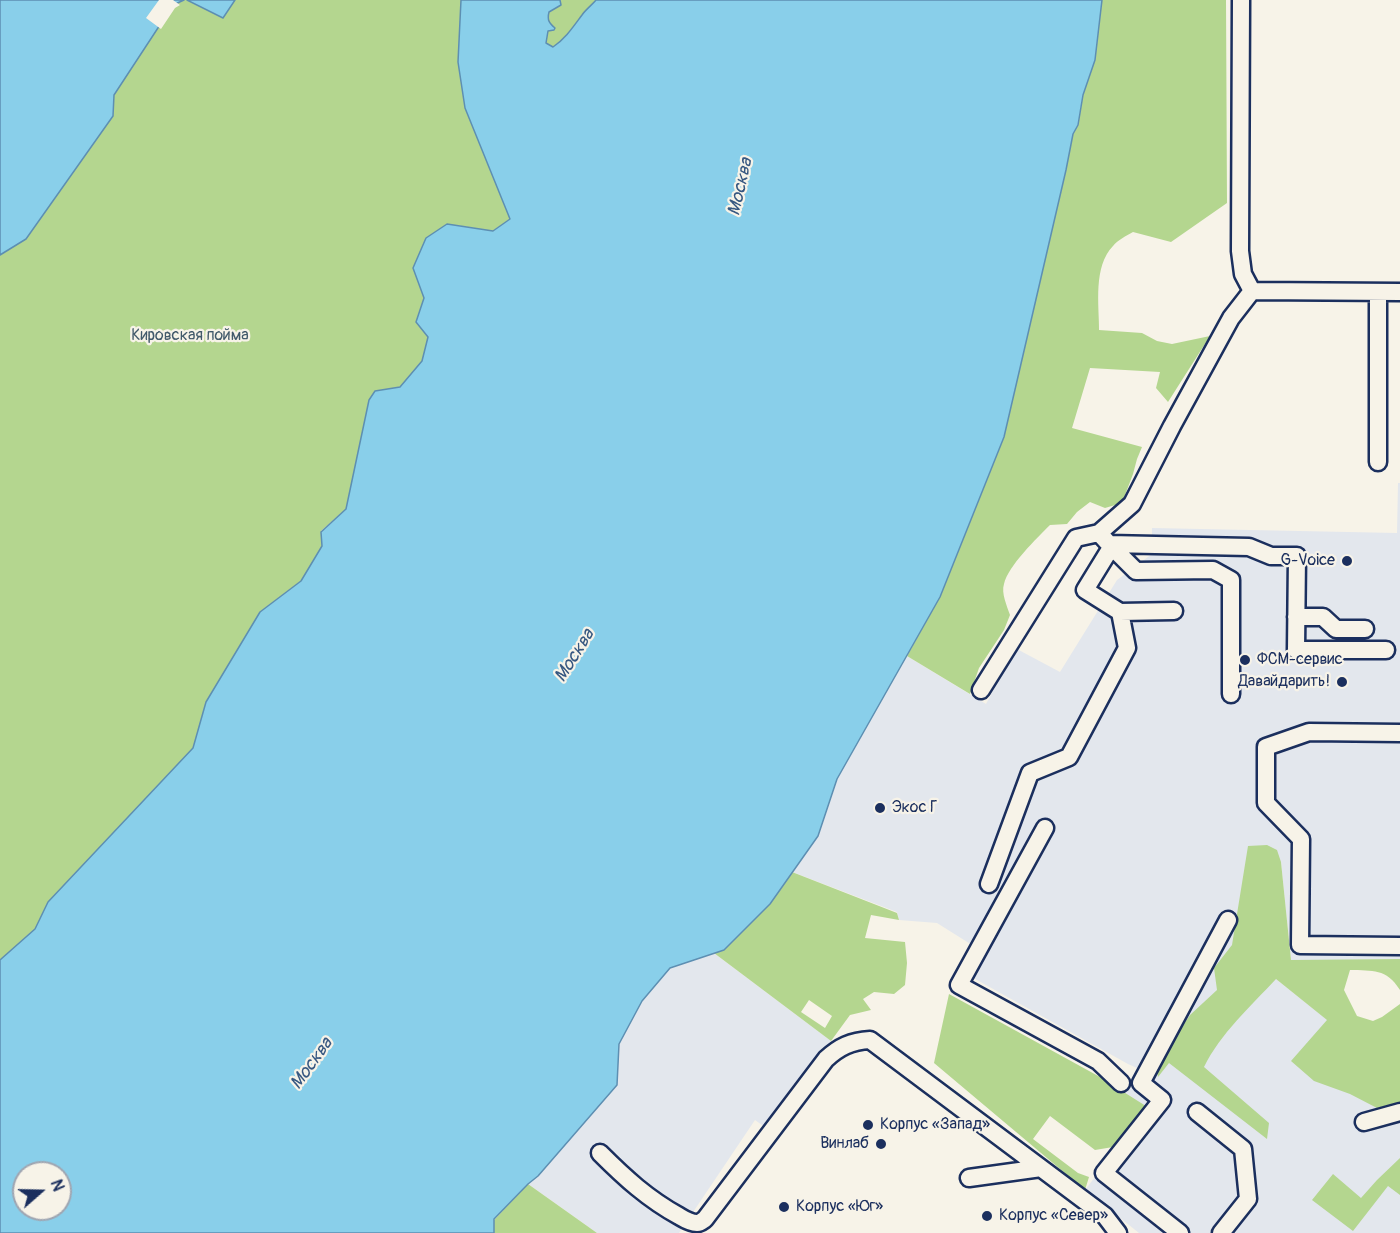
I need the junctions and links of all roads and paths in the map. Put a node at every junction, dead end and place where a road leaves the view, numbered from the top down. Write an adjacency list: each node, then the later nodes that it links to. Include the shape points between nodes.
1 (1241, 0): 2 (street, via 1240,251 1243,274)
2 (1252, 291): 3 (street); 6 (street, via 1232,318 1132,504)
3 (1378, 292): 4 (street); 5 (street)
4 (1400, 292)
5 (1378, 462)
6 (1107, 541): 8 (street, via 1085,590); 9 (street, via 1249,547 1271,556 1297,556); 12 (street, via 1076,538); 13 (street, via 1136,571 1214,570 1231,580)
7 (1174, 611): 8 (street)
8 (1120, 612): 16 (street, via 1127,648 1069,757 1030,773)
9 (1296, 617): 10 (street, via 1323,617 1336,629); 11 (street, via 1296,650)
10 (1365, 629)
11 (1386, 650)
12 (981, 690)
13 (1231, 694)
14 (1400, 733): 18 (street, via 1309,732 1266,747 1266,803 1301,840 1300,945)
15 (1045, 828): 19 (street, via 958,985 1098,1061)
16 (989, 884)
17 (1228, 920): 27 (street, via 1141,1083 1162,1100 1104,1173)
18 (1400, 946)
19 (1121, 1083)
20 (1197, 1112): 28 (street, via 1243,1149 1248,1199)
21 (1400, 1112): 22 (street)
22 (1364, 1122)
23 (600, 1153): 24 (street, via 647,1197 687,1220 701,1222 826,1059 849,1043 874,1036)
24 (1041, 1168): 25 (street); 26 (street, via 1105,1216)
25 (969, 1178)
26 (1118, 1233)
27 (1180, 1233)
28 (1221, 1233)

